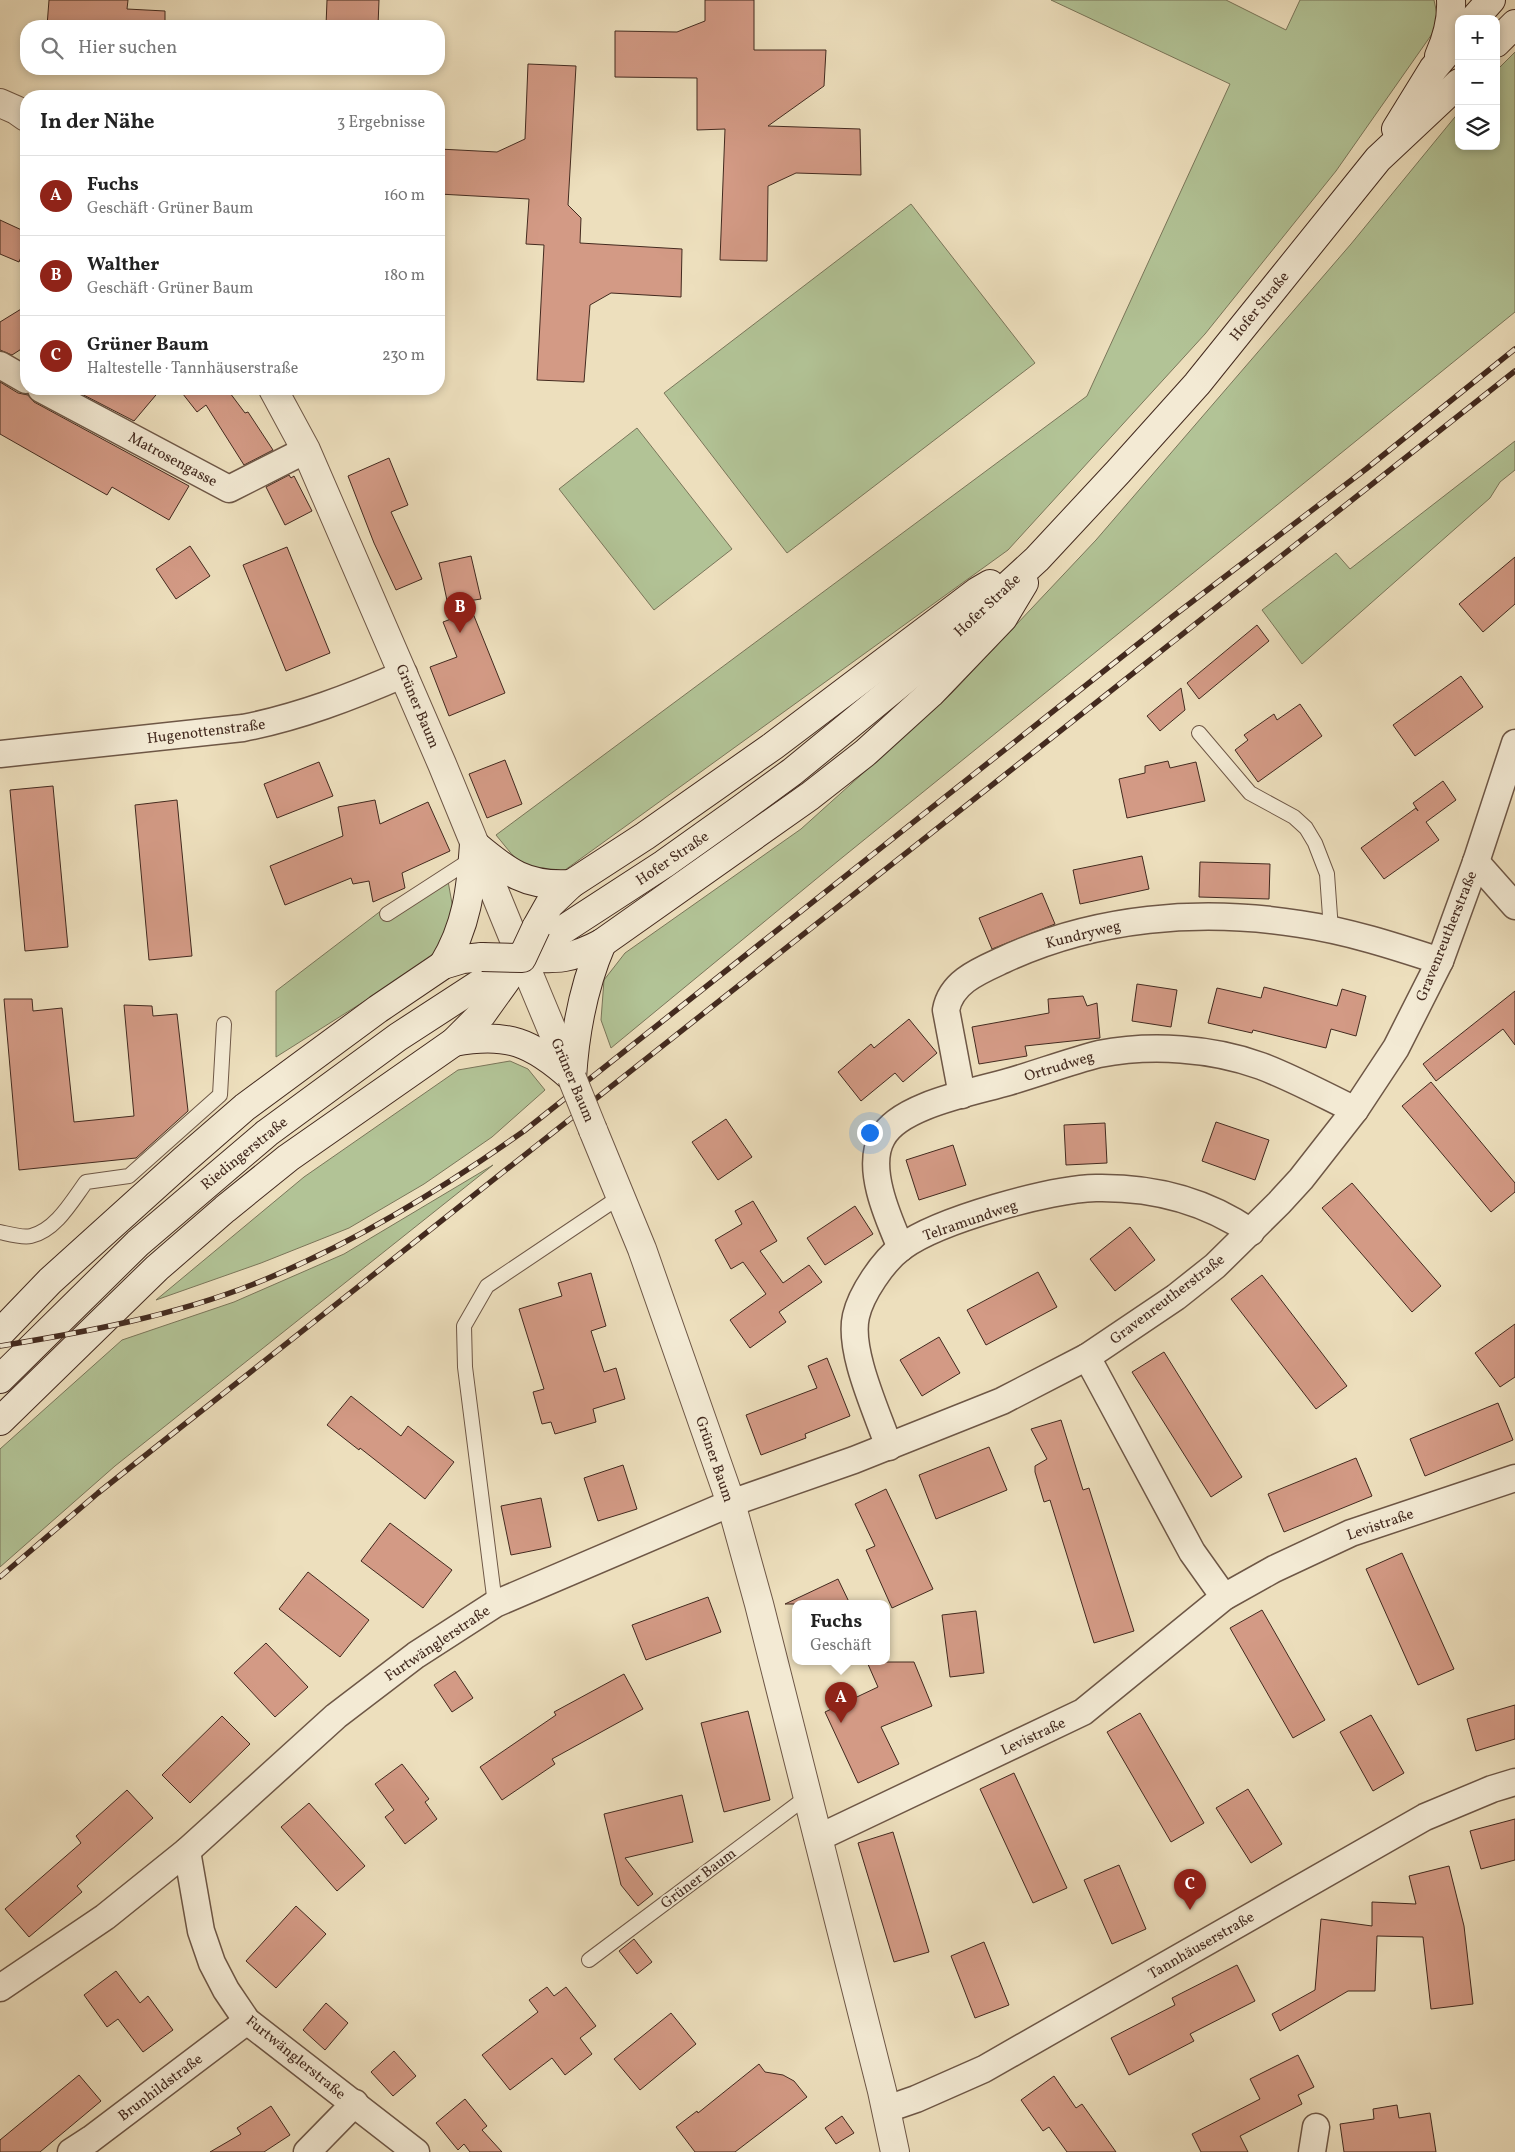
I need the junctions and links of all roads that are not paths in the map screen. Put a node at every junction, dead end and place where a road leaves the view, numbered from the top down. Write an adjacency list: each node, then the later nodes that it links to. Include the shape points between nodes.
1 (1451, 0): 5 (main road, via 1452,15 1446,40)
2 (1482, 6): 3 (street)
3 (1507, 32)
4 (1455, 43): 5 (main road, Hofer Straße)
5 (1433, 69): 9 (main road, Hofer Straße)
6 (1455, 86): 9 (main road, Hofer Straße)
7 (0, 104): 8 (main road)
8 (20, 113)
9 (1378, 160): 15 (main road, Hofer Straße, via 1197,384)
10 (0, 365): 11 (street)
11 (20, 377)
12 (52, 395): 14 (street, Matrosengasse, via 229,489)
13 (276, 395): 14 (main road, Grüner Baum)
14 (306, 450): 16 (main road, Grüner Baum)
15 (1037, 559): 22 (main road, via 978,591 766,752); 26 (main road, via 1004,618 930,694 865,753 786,814); 27 (main road, Hofer Straße, via 914,672 792,772 664,864)
16 (404, 674): 19 (street, Hugenottenstraße, via 322,708 279,721); 20 (main road, Grüner Baum)
17 (1199, 733): 25 (lane, via 1250,793 1294,817 1306,828 1327,874)
18 (1515, 743): 21 (street, Gravenreutherstraße)
19 (0, 754)
20 (474, 851): 22 (main road, via 522,879 552,886); 24 (lane); 27 (main road, Grüner Baum); 29 (main road, via 464,921)
21 (1476, 862): 23 (street, Gravenreutherstraße); 28 (street, Gravenreutherstraße)
22 (571, 884): 27 (main road, via 549,906)
23 (1515, 906)
24 (388, 914)
25 (1331, 930): 28 (street, Kundryweg); 33 (street, Kundryweg, via 1266,920 1190,916 1123,923 1020,952 960,984 948,1000 946,1010)
26 (602, 943): 27 (main road, via 583,953 560,959); 32 (main road, via 590,972 574,1037)
27 (523, 953): 29 (main road, bridge, via 463,958); 31 (main road, via 502,989); 32 (main road, Grüner Baum); 41 (main road, Riedingerstraße, via 398,1037 267,1133 138,1243)
28 (1440, 961): 34 (street, Gravenreutherstraße, via 1396,1048)
29 (443, 965): 39 (main road, via 245,1107 50,1281)
30 (224, 1024): 36 (lane, via 220,1095 129,1176 86,1182 63,1214 47,1228 32,1236)
31 (454, 1042): 32 (main road, via 478,1038 526,1044 549,1057); 42 (main road, via 295,1152 225,1209 157,1268)
32 (572, 1078): 35 (main road, Grüner Baum, bridge)
33 (962, 1095): 34 (street, Ortrudweg, via 1099,1054 1118,1050 1164,1049 1221,1056 1262,1066); 38 (street, Ortrudweg, via 910,1114 893,1125 882,1138 877,1151 878,1182)
34 (1355, 1110): 37 (street, Gravenreutherstraße, via 1301,1179)
35 (620, 1196): 45 (main road, Grüner Baum, via 642,1249); 47 (lane, via 487,1286 464,1326 465,1367)
36 (0, 1232)
37 (1251, 1232): 38 (street, Telramundweg, via 1214,1210 1179,1198 1096,1188 1052,1194 989,1211 940,1227); 40 (street, Gravenreutherstraße, via 1176,1296)
38 (901, 1248): 43 (street, Telramundweg, via 865,1293 854,1329 856,1353)
39 (0, 1333)
40 (1087, 1357): 43 (street, Gravenreutherstraße, via 995,1404); 46 (street, via 1192,1552)
41 (0, 1378)
42 (0, 1421)
43 (889, 1447): 45 (street, Gravenreutherstraße)
44 (1515, 1478): 46 (street, Levistraße, via 1351,1533 1274,1569)
45 (730, 1503): 47 (street, Furtwänglerstraße); 49 (main road, Grüner Baum)
46 (1224, 1597): 50 (street, Levistraße, via 1083,1712)
47 (495, 1604): 51 (street, Furtwänglerstraße, via 416,1655 336,1716)
48 (1515, 1782): 56 (street, Tannhäuserstraße, via 1425,1817 984,2069 916,2100)
49 (808, 1796): 50 (main road, Grüner Baum); 52 (lane, Grüner Baum)
50 (818, 1838): 56 (main road, Grüner Baum)
51 (187, 1851): 53 (street, Furtwänglerstraße, via 105,1917); 54 (street, Furtwänglerstraße, via 201,1931 212,1964)
52 (589, 1960)
53 (0, 1988)
54 (247, 2021): 55 (street, Furtwänglerstraße); 57 (street, Brunhildstraße)
55 (355, 2103): 58 (street); 59 (street, Furtwänglerstraße)
56 (887, 2109): 60 (main road, Grüner Baum)
57 (71, 2152)
58 (307, 2152)
59 (416, 2152)
60 (895, 2152)

